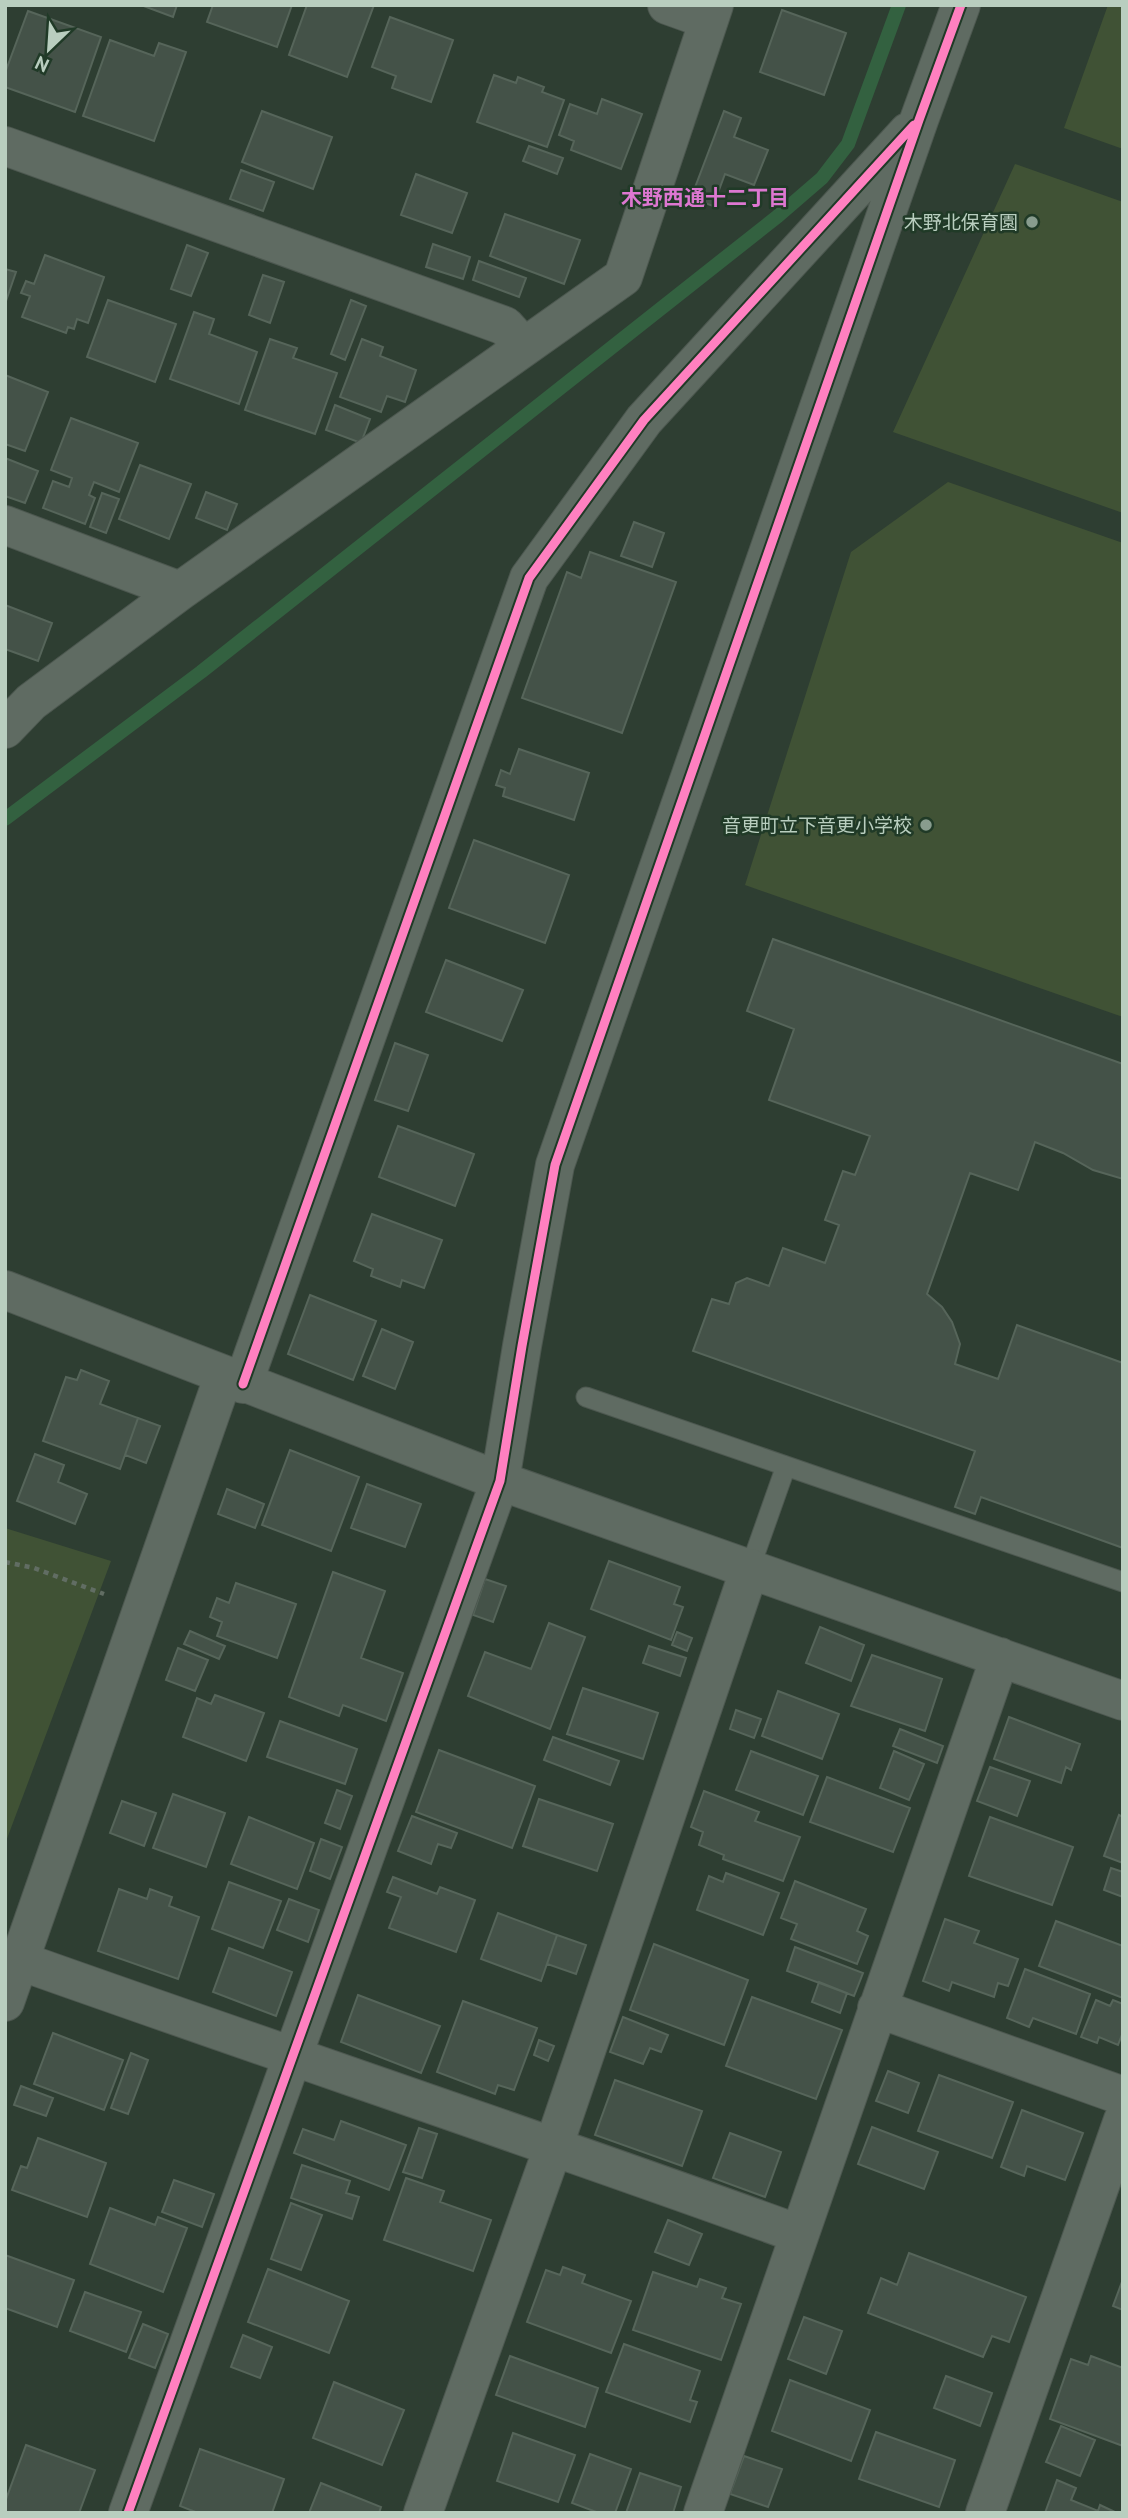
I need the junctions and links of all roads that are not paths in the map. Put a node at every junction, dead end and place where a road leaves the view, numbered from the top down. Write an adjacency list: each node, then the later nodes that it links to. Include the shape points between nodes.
1 (667, 5): 3 (street)
2 (961, 5): 4 (street)
3 (711, 13): 6 (street, via 622,277)
4 (919, 120): 11 (street, via 644,419 529,578); 14 (street, via 555,1165)
5 (5, 146): 6 (street, via 505,326)
6 (524, 347): 8 (street)
7 (5, 525): 8 (street)
8 (180, 591): 9 (street, via 31,702)
9 (5, 729)
10 (5, 1290): 11 (street)
11 (234, 1379): 14 (street); 19 (street)
12 (586, 1397): 13 (lane)
13 (786, 1466): 15 (lane); 16 (lane)
14 (500, 1481): 15 (street); 22 (street)
15 (750, 1568): 17 (street); 25 (street)
16 (1123, 1581)
17 (1000, 1657): 18 (street); 21 (street)
18 (1123, 1702)
19 (20, 1961): 20 (street); 22 (street)
20 (5, 2002)
21 (877, 2008): 23 (street); 26 (street)
22 (292, 2057): 25 (street); 27 (street)
23 (1123, 2096)
24 (1123, 2120): 30 (street)
25 (554, 2145): 26 (street); 28 (street)
26 (799, 2234): 29 (street)
27 (128, 2513)
28 (423, 2513)
29 (703, 2513)
30 (985, 2513)

